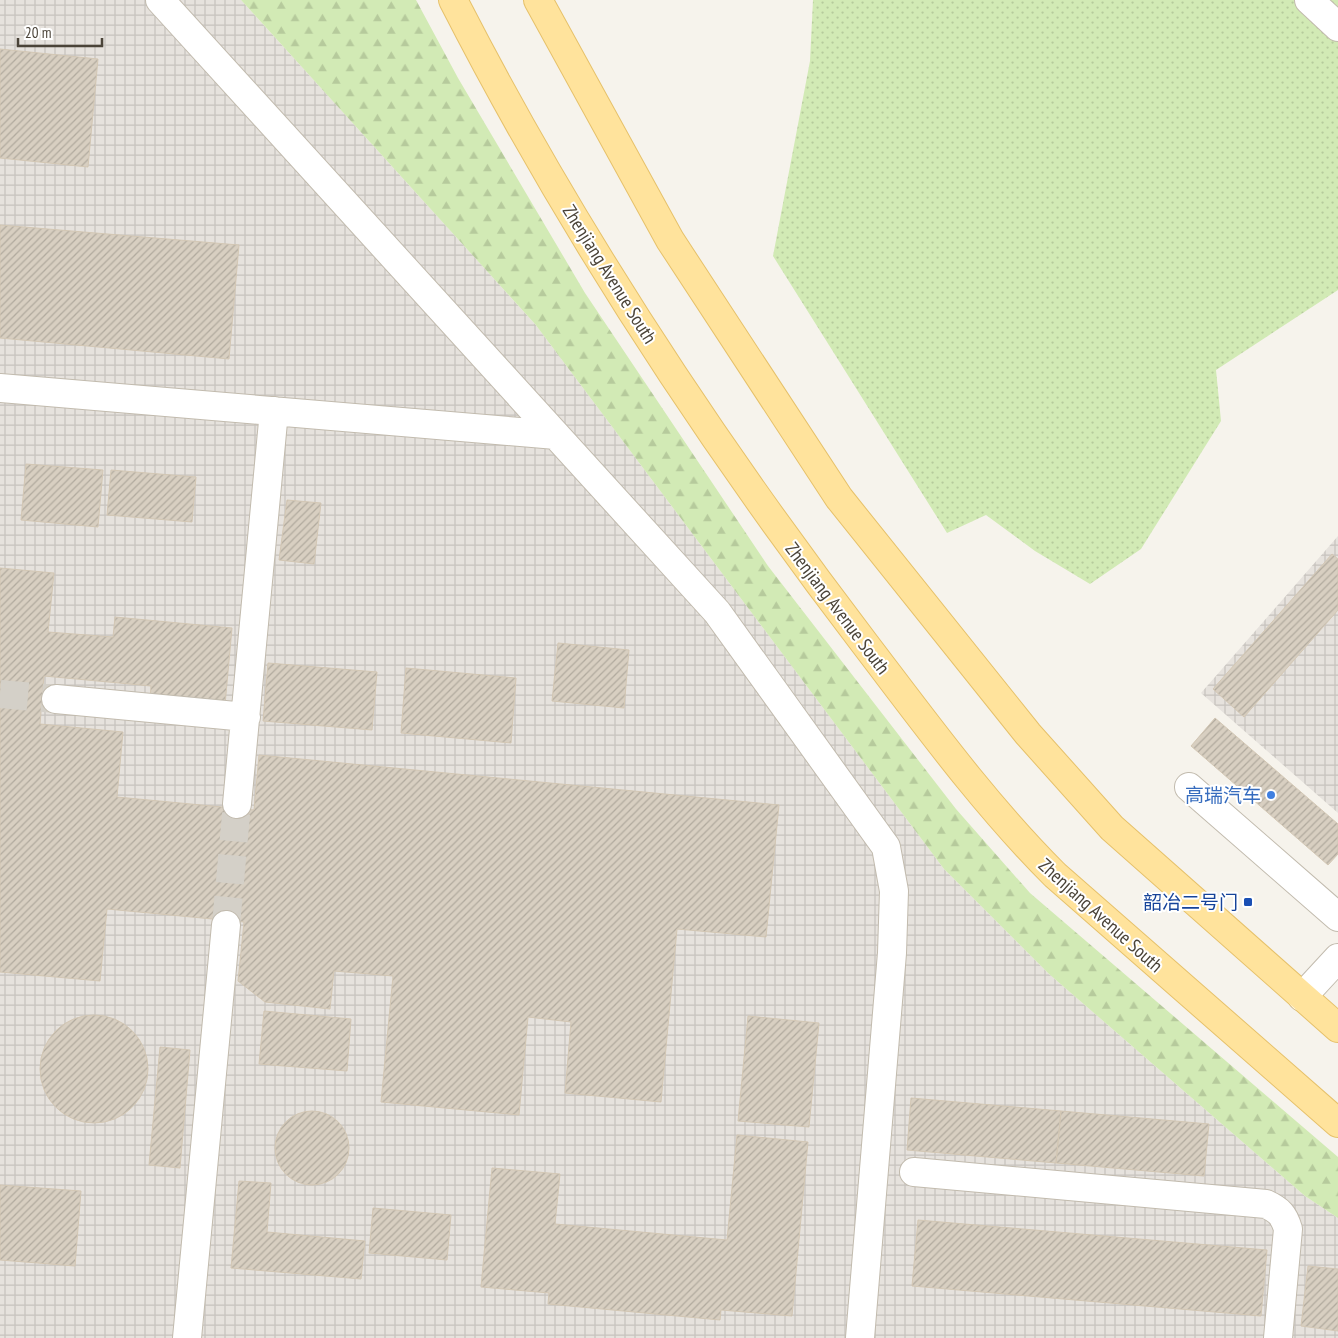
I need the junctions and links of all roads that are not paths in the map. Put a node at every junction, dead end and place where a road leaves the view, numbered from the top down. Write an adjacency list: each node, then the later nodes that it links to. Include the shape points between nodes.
1 (160, 0): 8 (street)
2 (453, 0): 18 (main road, Zhenjiang Avenue South, via 486,65 614,285 793,550 977,791 1055,875)
3 (538, 0): 16 (main road, via 670,240 839,498 1028,734 1112,828)
4 (1309, 0): 5 (street)
5 (1338, 27)
6 (0, 388): 7 (street)
7 (274, 411): 8 (street); 10 (street)
8 (556, 435): 21 (street, via 717,612 886,847 894,891 892,953)
9 (56, 699): 10 (street)
10 (246, 717): 12 (street)
11 (1189, 787): 13 (street)
12 (237, 804)
13 (1336, 911)
14 (226, 925): 20 (street)
15 (1338, 958): 16 (street)
16 (1302, 997): 17 (main road)
17 (1338, 1028)
18 (1338, 1123)
19 (914, 1172): 22 (street, via 1266,1204 1278,1209 1288,1229)
20 (187, 1338)
21 (860, 1338)
22 (1278, 1338)

